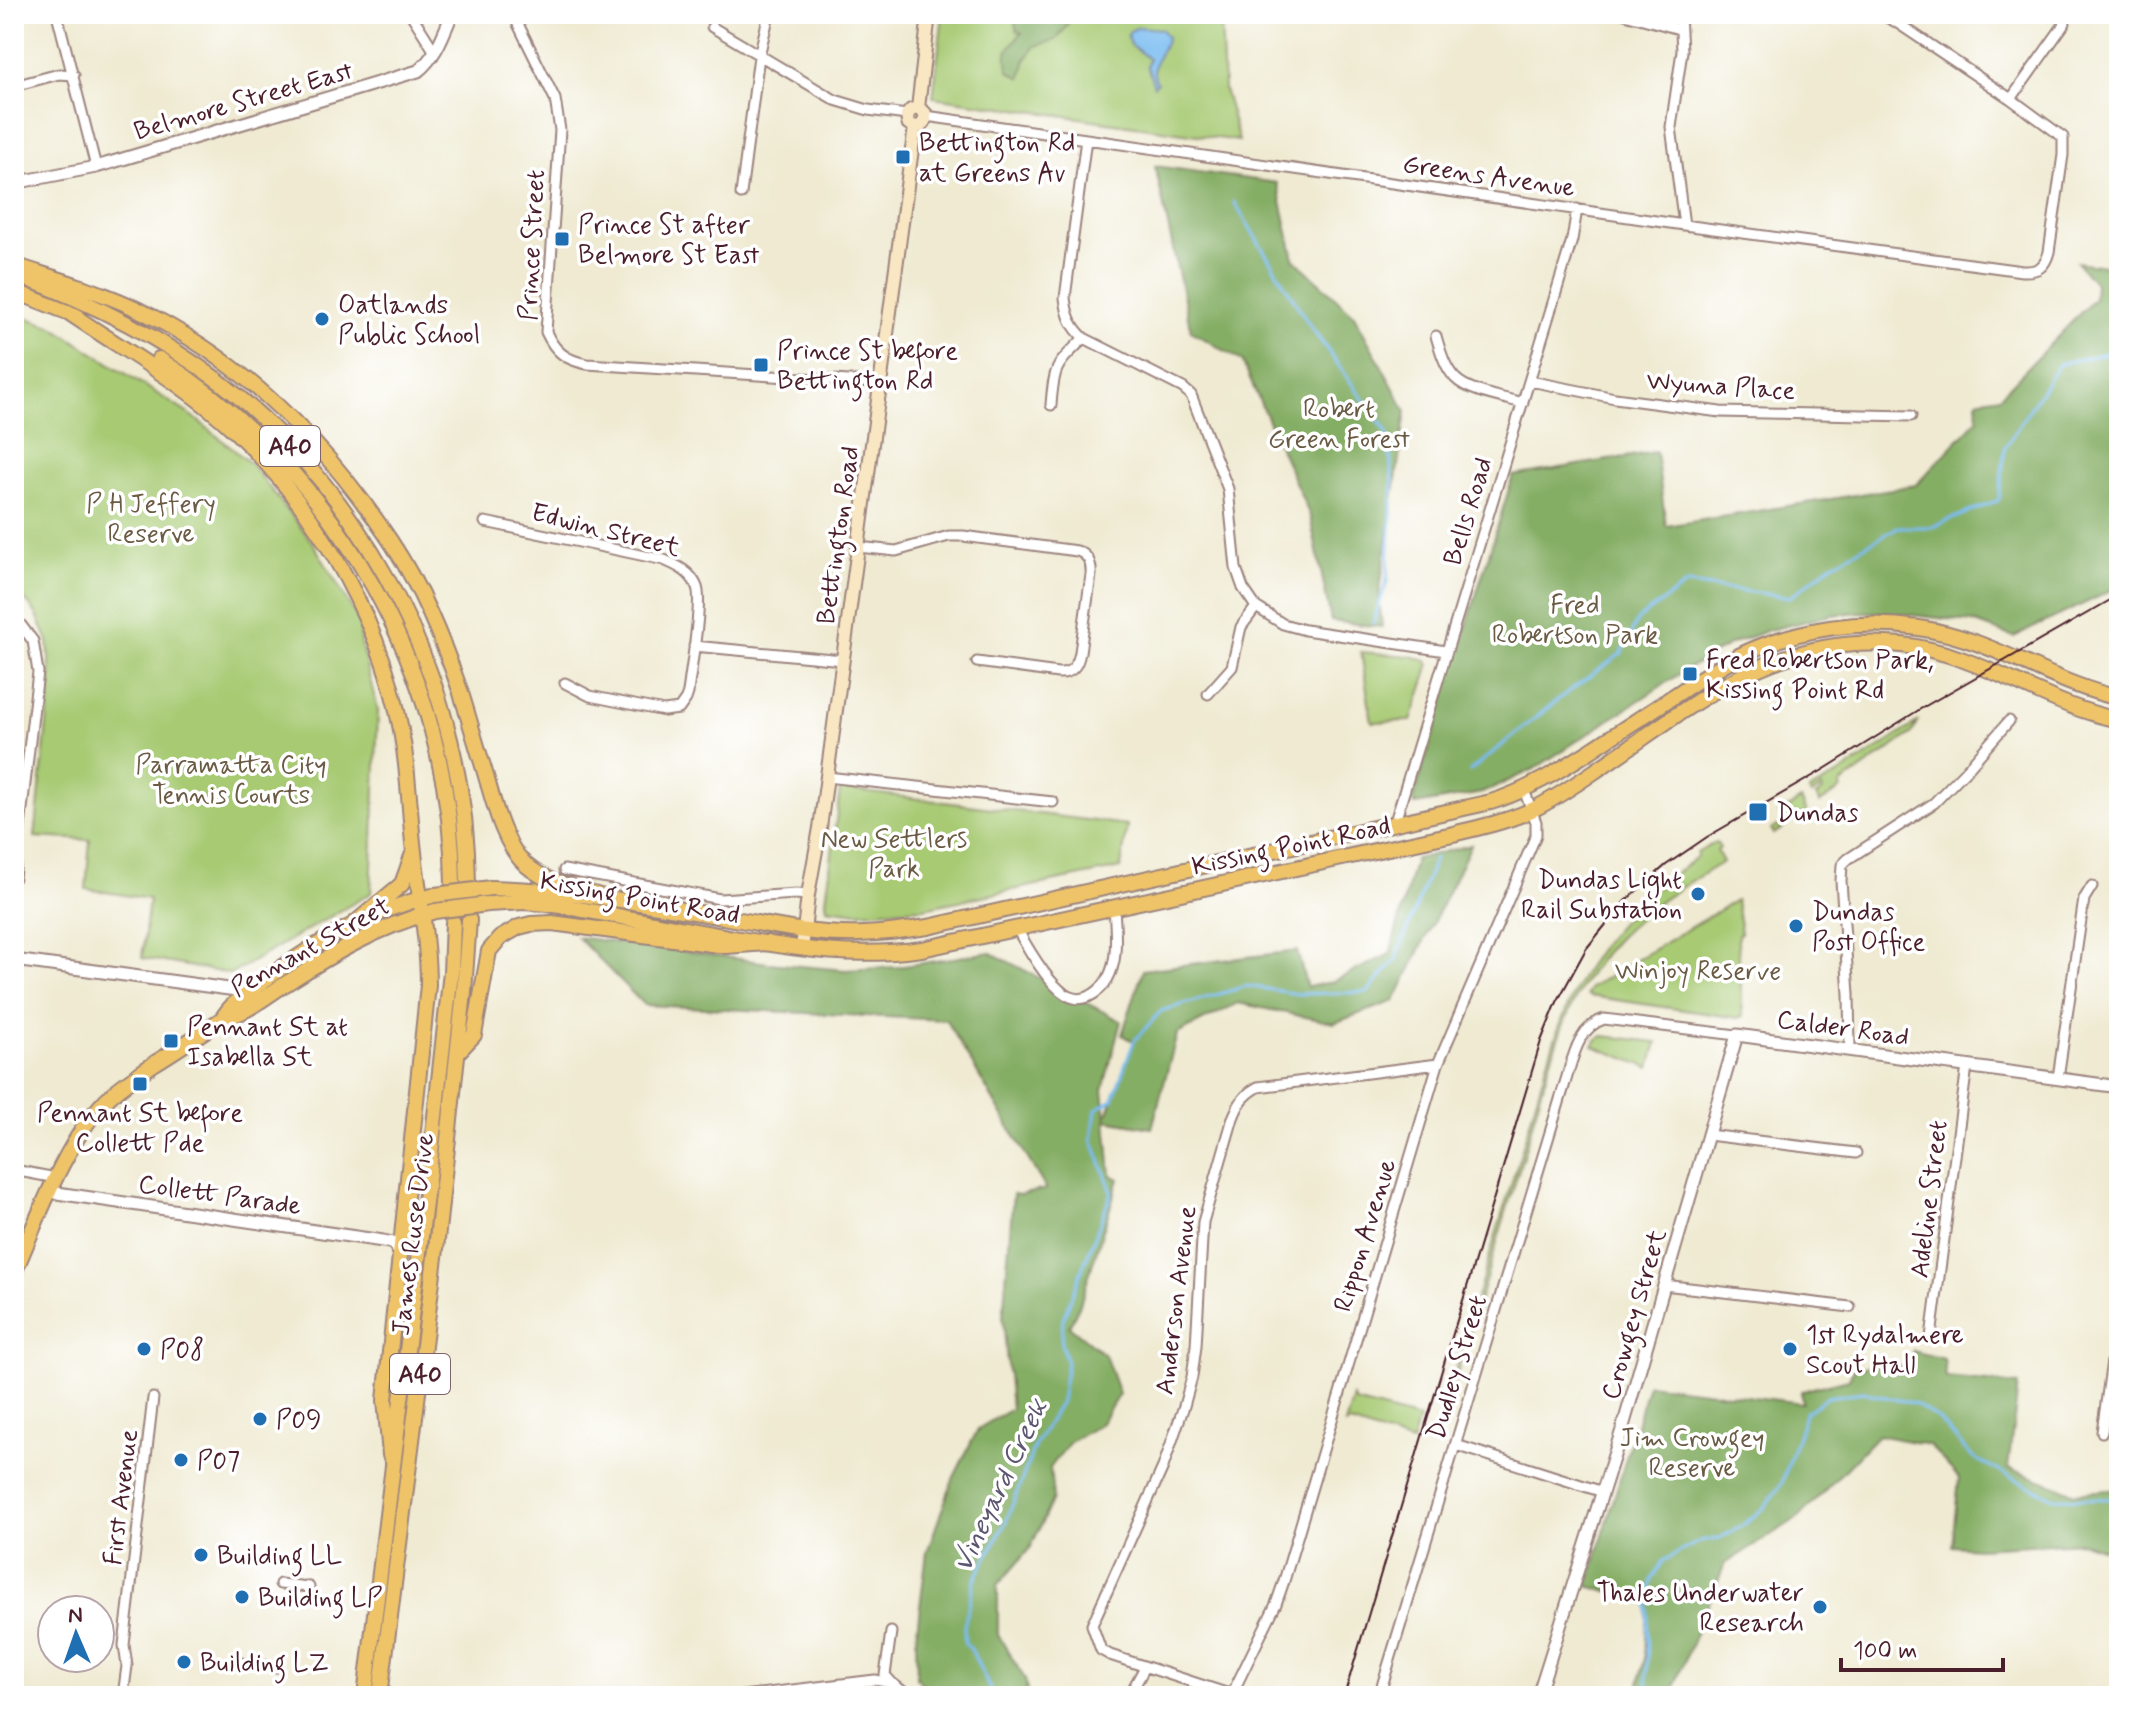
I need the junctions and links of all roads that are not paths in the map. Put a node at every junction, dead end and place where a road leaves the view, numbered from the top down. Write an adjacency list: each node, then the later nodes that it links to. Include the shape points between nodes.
1 (57, 14): 15 (street)
2 (411, 14): 13 (street)
3 (452, 14): 13 (street, Belmore Street East)
4 (513, 14): 32 (street, Prince Street, via 558,114 546,332 560,354 587,364)
5 (769, 14): 14 (street)
6 (929, 14): 18 (main road)
7 (1625, 14): 12 (street)
8 (1680, 14): 12 (street)
9 (1880, 14): 17 (street)
10 (2065, 23): 17 (street)
11 (712, 27): 14 (street, Greens Avenue)
12 (1679, 29): 24 (street, via 1682,51 1671,127)
13 (435, 52): 20 (street, Belmore Street East, via 427,64 405,76)
14 (759, 56): 18 (street, Greens Avenue, via 835,100 868,110); 22 (street)
15 (74, 75): 16 (street); 20 (street)
16 (14, 86)
17 (2011, 99): 24 (street, Greens Avenue, via 2064,142 2049,252 2036,271)
18 (917, 113): 19 (street, Greens Avenue); 32 (main road, Bettington Road, via 908,123 915,127)
19 (1086, 139): 23 (street, Greens Avenue); 30 (street, via 1065,298 1074,329)
20 (96, 167): 21 (street, Belmore Street East)
21 (14, 183)
22 (741, 194)
23 (1577, 209): 24 (street, Greens Avenue); 31 (street, Bells Road)
24 (1684, 225)
25 (14, 265): 61 (main road, via 138,310 174,329 267,396 323,450 414,580 448,656 511,845 526,865 550,881)
26 (14, 275): 28 (main road, A40, via 122,321 221,383 278,433 350,518 392,587 438,695 457,768 468,849 461,884 425,704 384,603 344,537 293,472 243,423 181,373)
27 (14, 291): 28 (main road, A40)
28 (68, 312): 55 (main road, via 175,381 234,430 307,514 344,575 387,678 404,748)
29 (1436, 336): 33 (street, via 1456,379)
30 (1084, 338): 34 (street, via 1055,370); 38 (street, via 1191,395 1228,489 1239,579)
31 (1530, 381): 33 (street, Bells Road); 35 (street, Wyuna Place, via 1720,412)
32 (880, 383): 37 (main road, Bettington Road)
33 (1523, 403): 41 (street, Bells Road)
34 (1051, 405)
35 (1911, 416)
36 (485, 522): 40 (street, Edwin Street, via 680,567 698,591)
37 (858, 547): 42 (main road, Bettington Road); 43 (street, via 896,551 963,536 1086,555 1091,575 1074,669 1058,673)
38 (1256, 607): 41 (street, via 1293,627); 45 (street, via 1241,627 1232,667)
39 (14, 616): 51 (street, via 33,641 38,672)
40 (694, 646): 42 (street); 44 (street, Edwin Street, via 686,699 679,709 657,710 590,696)
41 (1446, 651): 54 (street, Bells Road)
42 (843, 660): 49 (main road, Bettington Road)
43 (977, 662)
44 (565, 683)
45 (1208, 694)
46 (2119, 698): 50 (main road, Kissing Point Road, via 1957,636 1899,625 1825,629 1763,645 1727,663)
47 (2119, 720): 53 (main road, Kissing Point Road, via 2063,704 1944,653 1885,644 1824,647 1737,678)
48 (2009, 721): 77 (street, via 1934,803 1842,865)
49 (827, 777): 52 (street); 59 (main road, Bettington Road)
50 (1524, 790): 53 (street, Rippon Avenue); 54 (main road, Kissing Point Road)
51 (19, 793): 57 (street)
52 (1053, 802)
53 (1532, 810): 62 (main road, Kissing Point Road, via 1453,834); 79 (street, Rippon Avenue, via 1536,835)
54 (1394, 825): 68 (main road, Kissing Point Road, via 928,927 888,933)
55 (414, 850): 60 (main road); 66 (main road, via 402,884)
56 (564, 870): 59 (street, via 720,899)
57 (14, 878)
58 (2092, 886): 81 (street, via 2084,899)
59 (808, 895): 68 (main road, Bettington Road)
60 (427, 897): 61 (main road, Kissing Point Road, bridge, via 491,888); 63 (main road); 66 (main road, Pennant Street)
61 (604, 897): 68 (main road, Kissing Point Road)
62 (1114, 908): 67 (main road, Kissing Point Road); 67 (street, via 1112,971 1106,984 1081,1000 1057,988)
63 (428, 913): 69 (main road, Kissing Point Road, bridge, via 488,904 548,904); 73 (main road, Pennant Street, via 358,941); 87 (main road, via 428,985)
64 (469, 920): 78 (main road, James Ruse Drive / A40)
65 (453, 922): 98 (main road, James Ruse Drive / A40)
66 (354, 924): 72 (main road, Pennant Street)
67 (1017, 929): 70 (main road, Kissing Point Road, via 901,952)
68 (803, 930): 70 (main road, Bettington Road)
69 (767, 943): 70 (main road, Kissing Point Road); 78 (main road, via 726,946 552,923 519,927 489,951 474,1035)
70 (802, 949)
71 (14, 960): 72 (street)
72 (249, 992): 73 (street); 74 (main road, Pennant Street, via 230,1005)
73 (266, 997): 74 (main road, Pennant Street)
74 (222, 1019): 86 (main road, Pennant Street, via 105,1101)
75 (1737, 1035): 76 (street, Calder Road, via 1604,1019 1587,1029); 77 (street, Calder Road); 83 (street, Crowgey Street)
76 (1576, 1050): 97 (street, Dudley Street)
77 (1850, 1050): 80 (street, Calder Road)
78 (458, 1052): 110 (main road, James Ruse Drive / A40)
79 (1438, 1064): 105 (street, Anderson Avenue, via 1272,1084 1246,1094 1238,1104 1203,1222 1196,1346 1184,1406 1163,1467 1092,1625 1101,1650); 107 (street, Rippon Avenue, via 1284,1581)
80 (1967, 1066): 81 (street, Calder Road); 94 (street, Adeline Street)
81 (2058, 1078): 82 (street, Calder Road)
82 (2119, 1087)
83 (1708, 1135): 84 (street); 91 (street, Crowgey Street)
84 (1856, 1153)
85 (14, 1170): 86 (street)
86 (53, 1185): 88 (street, Collett Parade); 90 (main road, Pennant Street)
87 (404, 1229): 88 (street, via 397,1239); 89 (main road)
88 (383, 1241): 89 (street, via 393,1243)
89 (401, 1255): 98 (main road, via 385,1400)
90 (14, 1273)
91 (1664, 1285): 92 (street); 99 (street, Crowgey Street)
92 (1850, 1307)
93 (2119, 1311): 96 (street)
94 (1931, 1337)
95 (153, 1398): 108 (street, First Avenue, via 124,1645)
96 (2102, 1432)
97 (1456, 1445): 99 (street); 114 (street, Dudley Street)
98 (393, 1461): 109 (main road, James Ruse Drive / A40)
99 (1603, 1492): 115 (street, Crowgey Street)
100 (280, 1584): 101 (street)
101 (309, 1587)
102 (891, 1632): 106 (street, via 885,1675)
103 (239, 1663): 104 (street)
104 (278, 1667)
105 (1145, 1667): 107 (street, Anderson Avenue); 113 (street)
106 (892, 1683): 111 (street); 112 (street)
107 (1232, 1695)
108 (123, 1696)
109 (365, 1696)
110 (380, 1696)
111 (742, 1696)
112 (909, 1696)
113 (1129, 1696)
114 (1379, 1696)
115 (1538, 1696)

